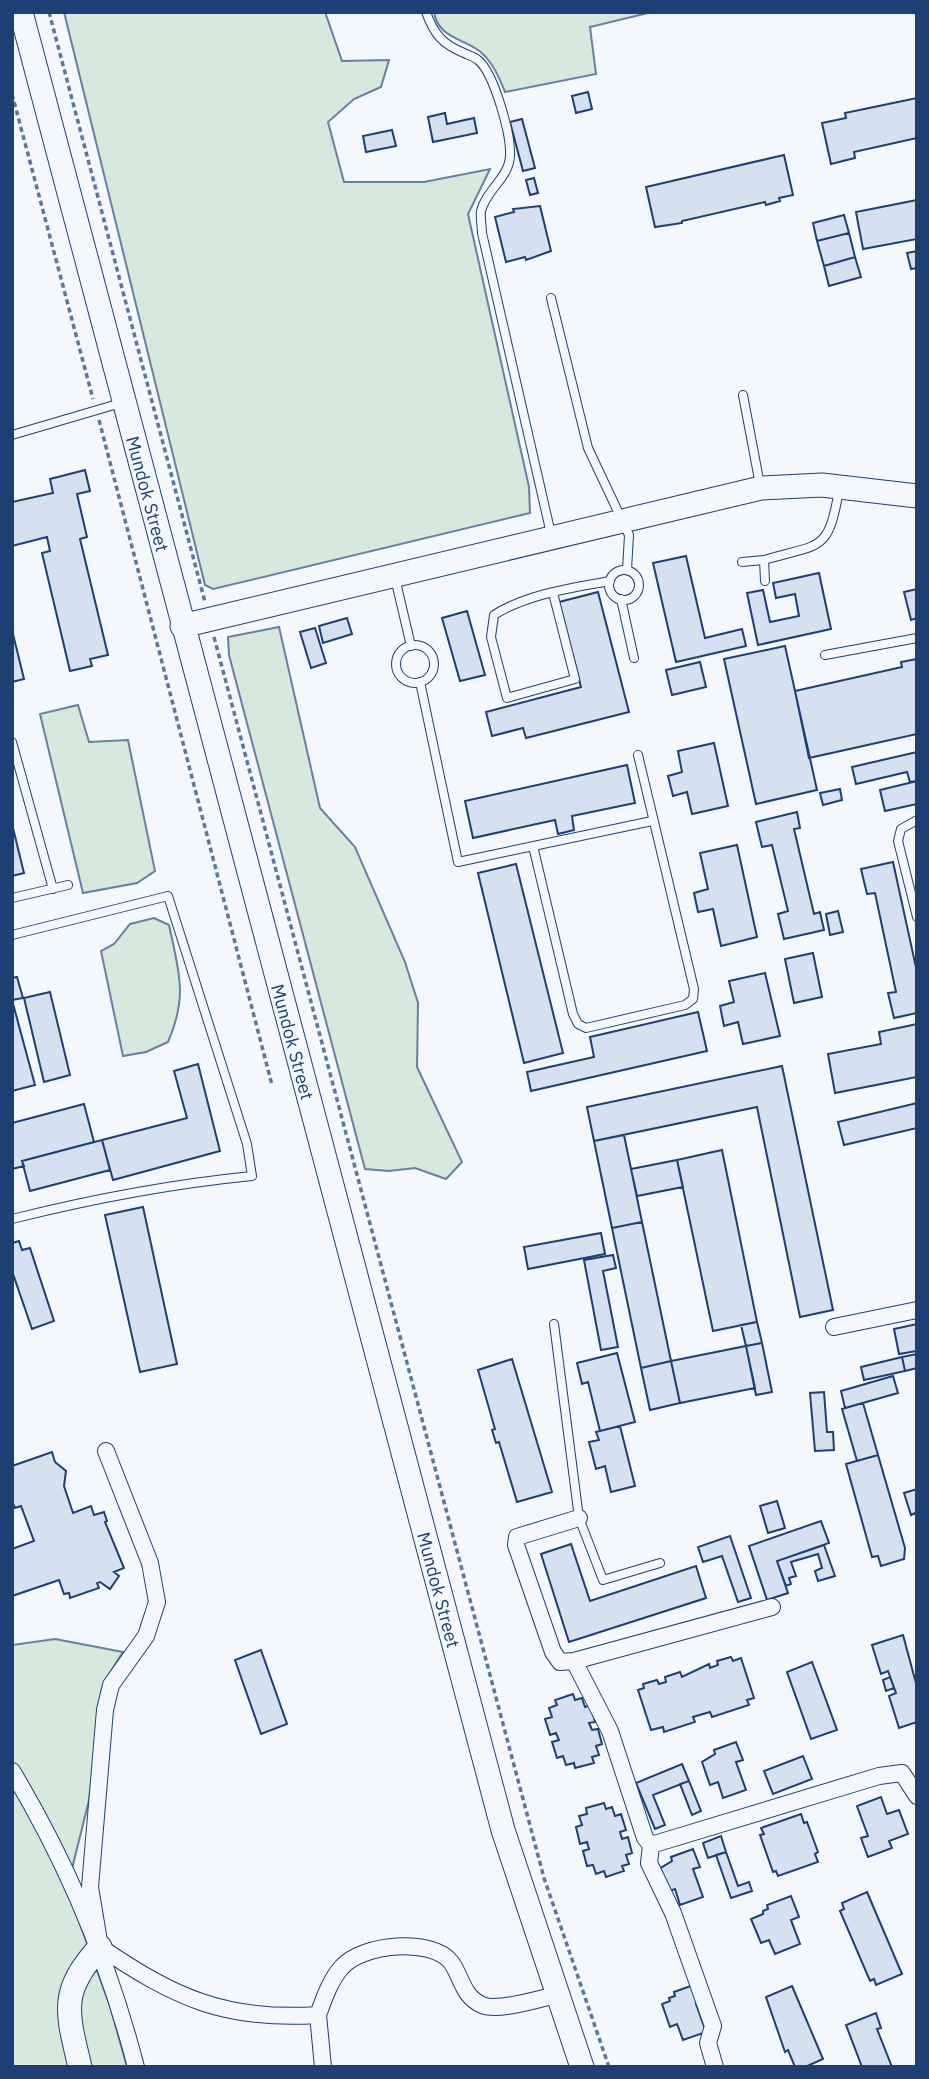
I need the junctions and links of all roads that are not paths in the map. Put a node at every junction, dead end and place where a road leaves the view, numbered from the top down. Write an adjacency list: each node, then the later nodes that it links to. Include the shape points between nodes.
1 (21, 12): 5 (main road, Mundok Street)
2 (426, 12): 11 (lane, via 444,45 478,59 492,80 502,113 510,156 481,212 482,233)
3 (551, 298): 10 (lane, via 587,448)
4 (743, 395): 8 (lane)
5 (124, 402): 6 (lane); 20 (main road, Mundok Street)
6 (12, 435)
7 (839, 487): 8 (main road); 9 (main road); 12 (lane, via 828,535 819,545)
8 (761, 488): 10 (main road)
9 (917, 496)
10 (624, 519): 11 (main road); 14 (lane, via 631,546)
11 (552, 537): 15 (main road)
12 (764, 560): 13 (lane); 17 (lane)
13 (742, 562)
14 (627, 570): 16 (lane, via 616,572); 19 (lane, via 636,577 638,588 632,597)
15 (394, 575): 20 (main road); 22 (lane)
16 (610, 581): 18 (lane); 19 (lane, via 611,592)
17 (765, 582)
18 (552, 593): 18 (lane, via 514,602 494,615 491,637 507,698 575,679)
19 (621, 599): 24 (lane)
20 (182, 626): 49 (main road, Mundok Street, via 503,1830)
21 (917, 638): 23 (lane)
22 (411, 646): 25 (lane, via 423,647 432,656 433,669); 25 (lane, via 400,653 397,666 407,681)
23 (825, 655)
24 (634, 658)
25 (420, 682): 30 (lane, via 458,862)
26 (12, 743): 32 (lane)
27 (638, 755): 29 (lane)
28 (917, 820): 34 (lane, via 901,829 898,841)
29 (652, 821): 30 (lane); 30 (lane, via 693,999 685,1006 586,1028 573,1014)
30 (533, 846)
31 (68, 885): 32 (lane)
32 (53, 889): 33 (lane)
33 (12, 898)
34 (917, 917)
35 (12, 934): 36 (lane, via 168,896 247,1144 252,1176 195,1181)
36 (12, 1219)
37 (917, 1310): 39 (street)
38 (554, 1324): 41 (lane)
39 (834, 1328)
40 (106, 1451): 48 (street, via 150,1563 157,1602 146,1636 111,1685 105,1710 90,1886)
41 (579, 1518): 42 (lane, via 603,1580); 44 (street, via 517,1537 516,1545 553,1652 560,1662)
42 (660, 1563)
43 (772, 1607): 44 (street)
44 (574, 1661): 47 (street, via 610,1731)
45 (12, 1771): 48 (street, via 41,1819)
46 (917, 1796): 47 (street, via 902,1773 879,1776)
47 (651, 1845): 55 (street, via 649,1863 673,1913 713,2026 708,2043)
48 (100, 1947): 50 (street, via 185,1998 273,2018); 51 (main road, via 69,1993 69,2022); 52 (street)
49 (556, 1995): 50 (street, via 485,2006 469,1997 450,1962 434,1949 377,1949 342,1966); 54 (main road, Mundok Street)
50 (318, 2015): 53 (street)
51 (80, 2067)
52 (136, 2067)
53 (323, 2067)
54 (582, 2067)
55 (715, 2067)

